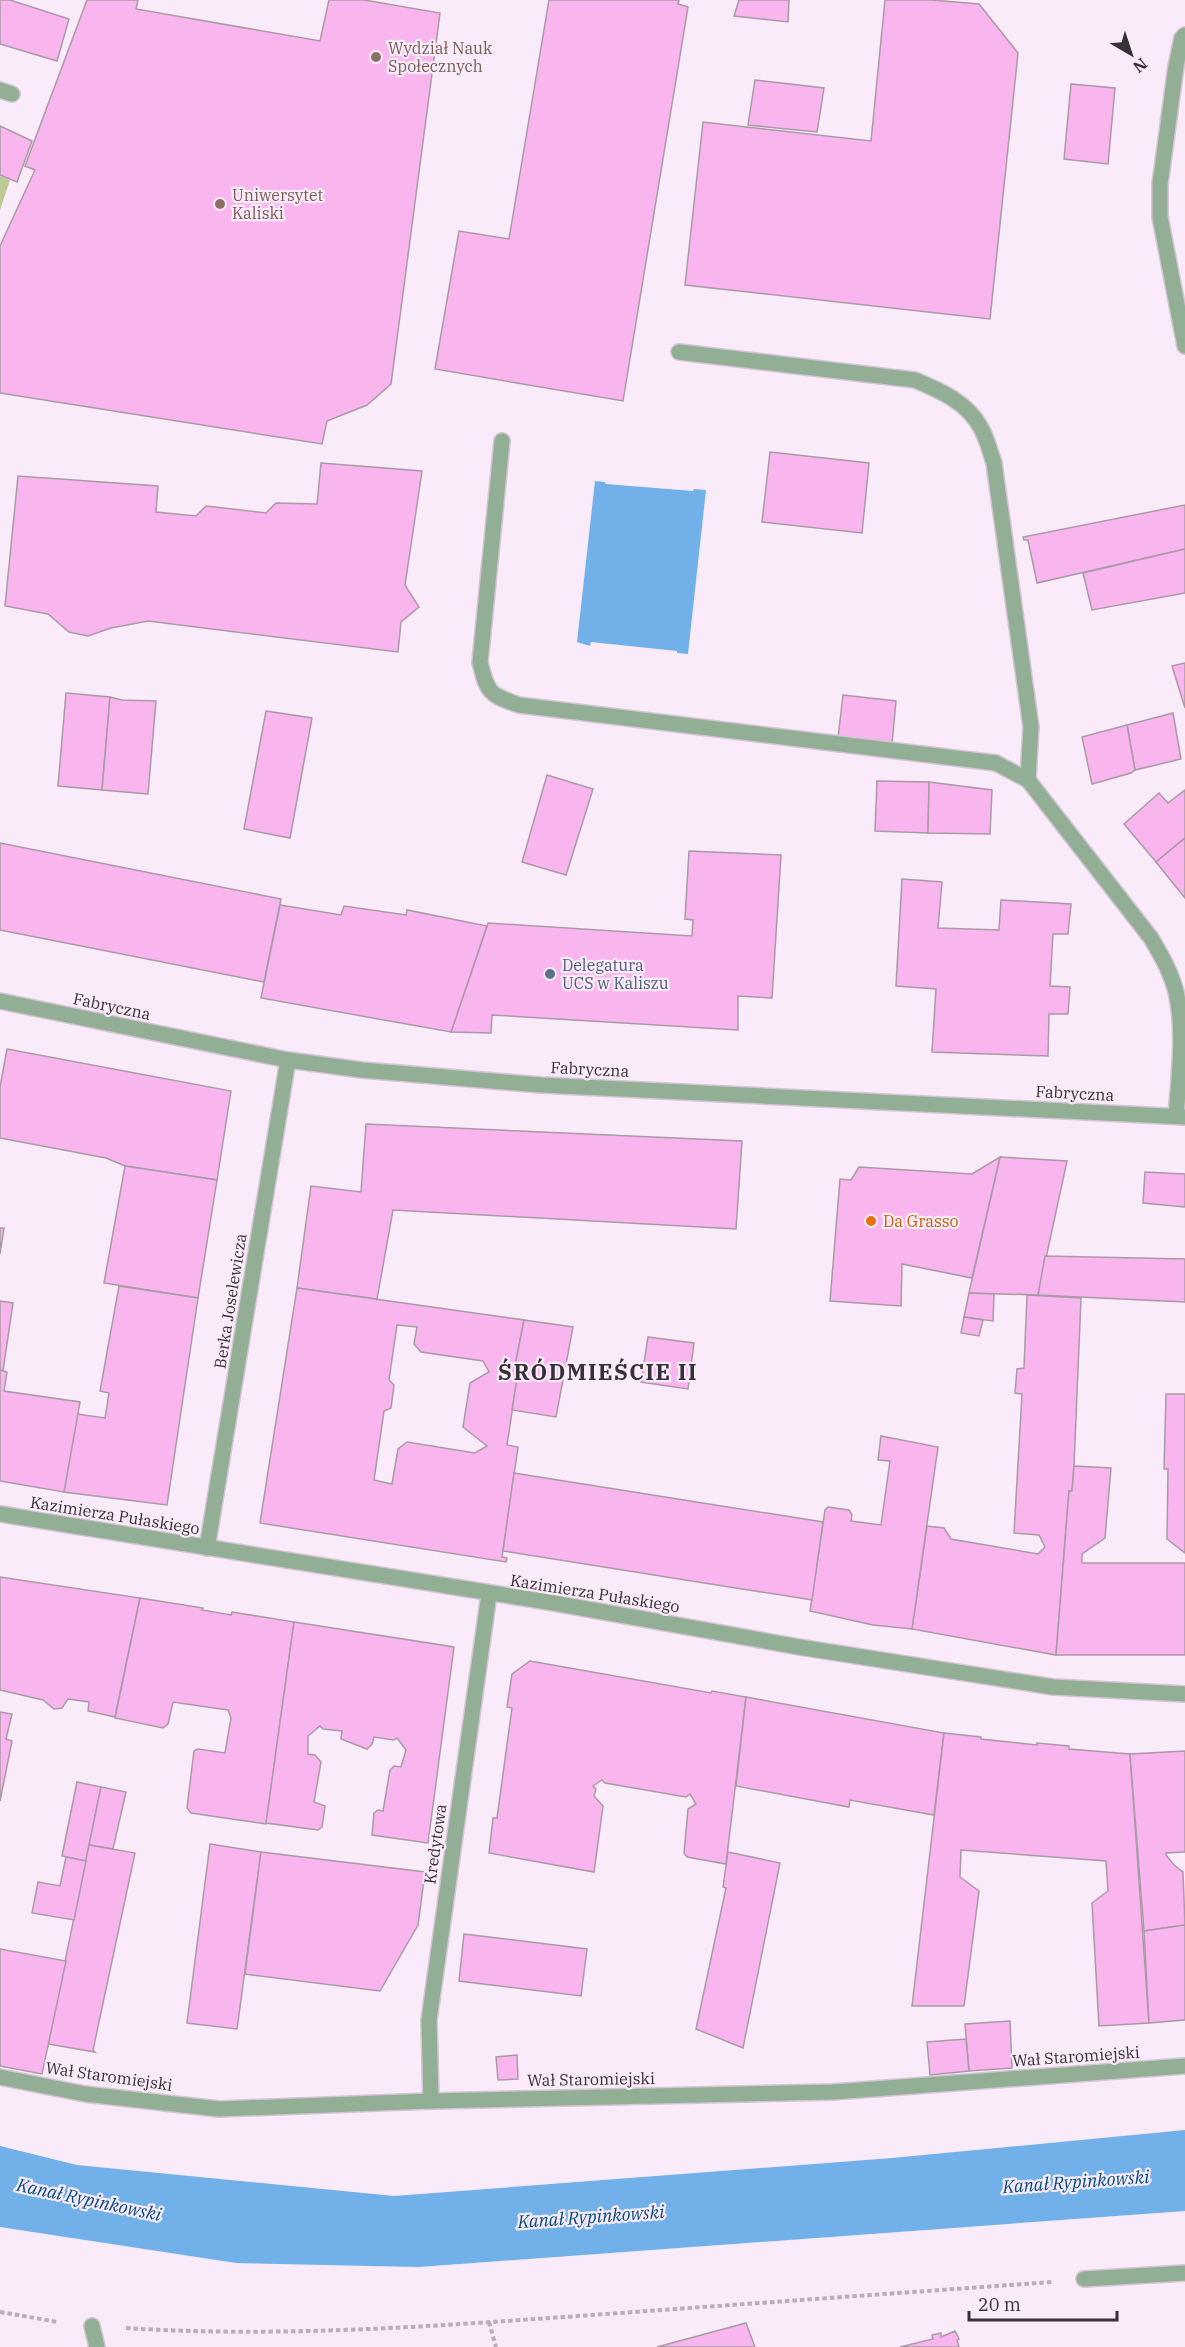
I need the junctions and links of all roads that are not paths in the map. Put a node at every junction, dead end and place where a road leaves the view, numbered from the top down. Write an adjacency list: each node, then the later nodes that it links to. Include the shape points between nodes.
1 (1185, 35): 2 (street, via 1176,66 1160,184 1160,217)
2 (1185, 346)
3 (679, 352): 5 (street, via 915,380 946,393 967,409 982,429 994,463 1031,727)
4 (502, 441): 5 (street, via 480,662 484,683 496,697 519,705 996,763)
5 (1028, 780): 8 (street, via 1151,938 1167,966 1177,993 1182,1046)
6 (0, 1001): 7 (street, Fabryczna)
7 (288, 1060): 8 (street, Fabryczna, via 541,1085); 10 (street, Berka Joselewicza)
8 (1181, 1117)
9 (0, 1514): 10 (street, Kazimierza Pułaskiego)
10 (207, 1548): 11 (street, Kazimierza Pułaskiego)
11 (489, 1594): 12 (street, Kazimierza Pułaskiego, via 1053,1687); 15 (street, Kredytowa, via 429,2020)
12 (1185, 1694)
13 (1185, 2066): 15 (street, Wał Staromiejski, via 833,2092)
14 (0, 2077): 15 (street, Wał Staromiejski, via 86,2094 219,2109)
15 (431, 2101)
16 (1185, 2273): 17 (street)
17 (1084, 2279)
18 (92, 2326): 19 (street)
19 (97, 2347)

